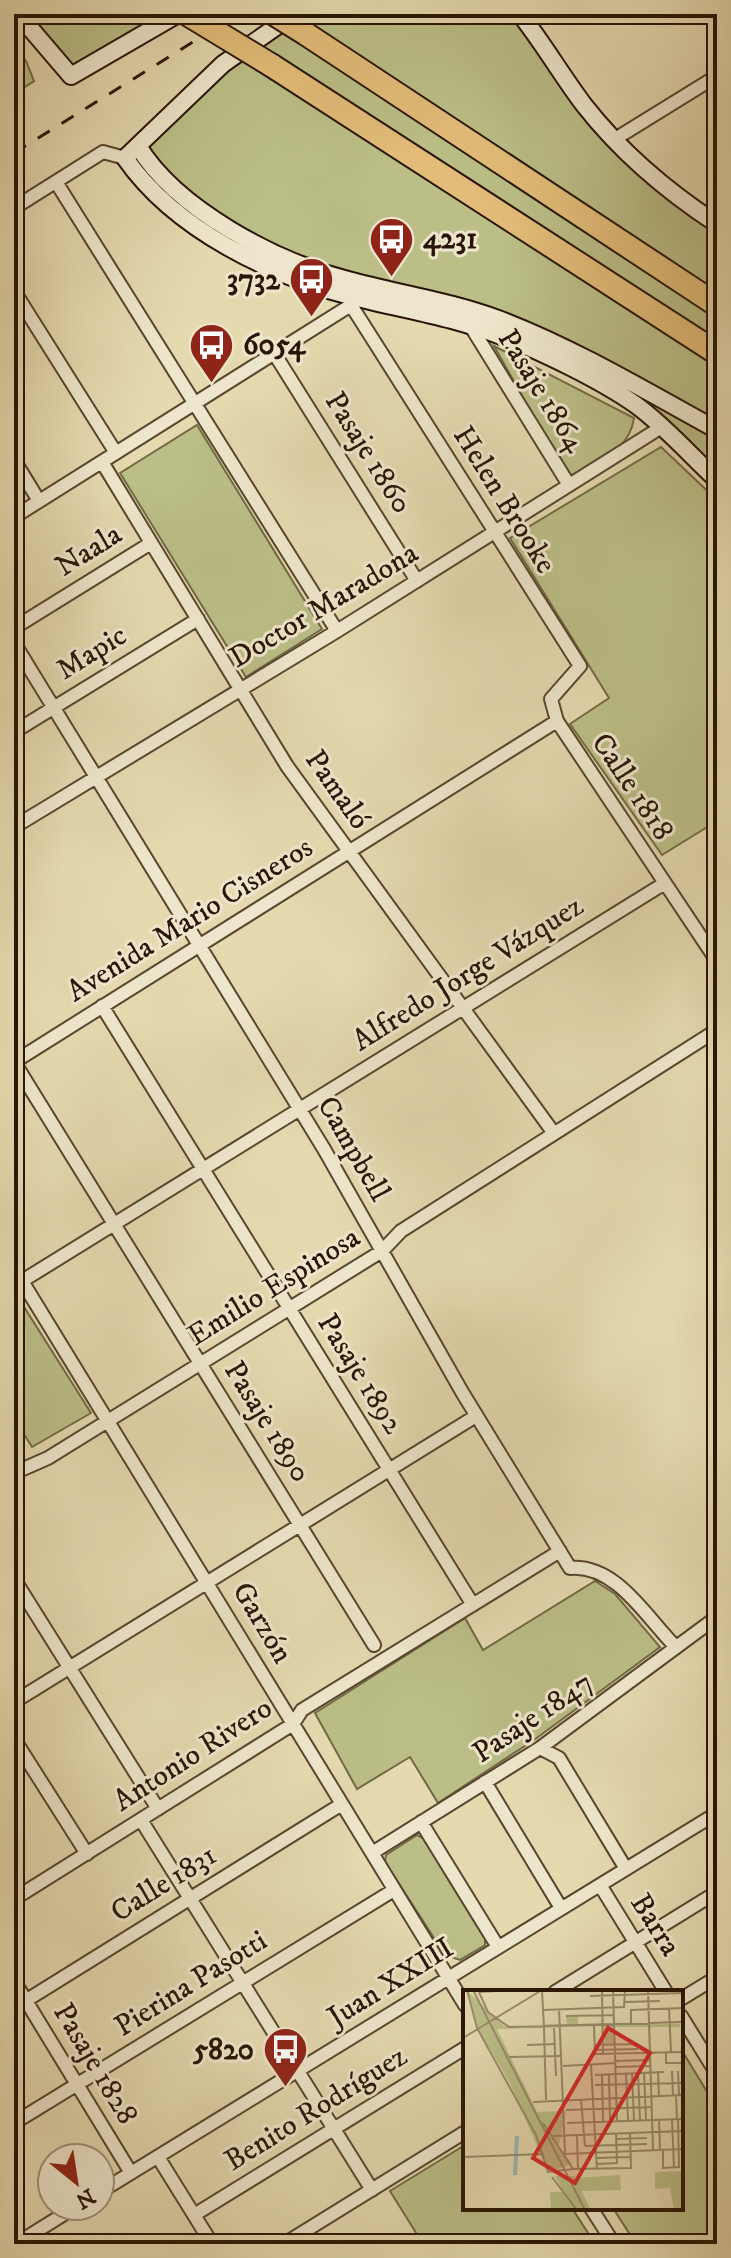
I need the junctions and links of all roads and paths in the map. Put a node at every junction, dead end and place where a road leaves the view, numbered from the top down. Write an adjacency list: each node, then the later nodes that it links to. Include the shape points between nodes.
1 (18, 14): 2 (main road, via 71,76)
2 (178, 14)
3 (187, 14): 19 (highway, bridge)
4 (274, 14): 16 (highway, bridge)
5 (294, 14): 9 (main road, via 223,64)
6 (520, 14): 8 (main road, via 584,105)
7 (717, 76): 8 (street)
8 (615, 139): 13 (main road)
9 (138, 146): 10 (main road); 15 (main road, via 175,191 245,237)
10 (125, 158): 11 (street, via 103,152); 15 (main road, via 161,199 220,241 294,277)
11 (56, 182): 12 (street); 20 (street)
12 (14, 208)
13 (717, 224)
14 (14, 291): 23 (street)
15 (357, 295): 17 (main road); 18 (street); 22 (main road, via 440,299 532,332); 30 (street, Helen Brooke)
16 (717, 305)
17 (470, 325): 21 (main road, via 604,387 637,405); 27 (street, Pasaje 1864)
18 (274, 353): 20 (street); 32 (street, Pasaje 1860)
19 (717, 353)
20 (195, 404): 23 (street); 35 (street)
21 (660, 428): 26 (main road); 27 (street, Doctor Maradona)
22 (717, 430)
23 (116, 453): 25 (street)
24 (14, 460): 28 (street)
25 (102, 462): 28 (street); 31 (street, Pamaló)
26 (717, 480)
27 (569, 485): 30 (street, Doctor Maradona)
28 (39, 501): 29 (street)
29 (14, 517)
30 (493, 533): 32 (street, Doctor Maradona); 39 (street, Helen Brooke, via 580,666 551,699)
31 (151, 543): 33 (street, Pamaló); 34 (street, Naala)
32 (417, 581): 35 (street, Doctor Maradona)
33 (198, 619): 37 (street, Pamaló); 38 (street, Mapic)
34 (14, 628)
35 (337, 631): 37 (street, Doctor Maradona)
36 (14, 643): 38 (street, Campbell)
37 (241, 688): 41 (street, Doctor Maradona); 43 (street, Pamaló, via 287,766)
38 (54, 707): 40 (street, Mapic); 41 (street, Campbell)
39 (557, 721): 43 (street, Avenida Mario Cisneros); 44 (street, Calle 1818)
40 (14, 732)
41 (97, 776): 42 (street, Doctor Maradona); 45 (street, Campbell)
42 (14, 827)
43 (349, 852): 45 (street, Avenida Mario Cisneros); 48 (street, Pamaló)
44 (665, 883): 46 (street, Calle 1818); 48 (street, Alfredo Jorge Vázquez)
45 (199, 945): 47 (street, Avenida Mario Cisneros); 51 (street, Campbell)
46 (717, 961)
47 (102, 1006): 50 (street, Avenida Mario Cisneros); 53 (street, Pasaje 1892)
48 (463, 1009): 51 (street, Alfredo Jorge Vázquez); 52 (street, Pamaló)
49 (717, 1030): 52 (street, Emilio Espinosa)
50 (14, 1062): 54 (street, Pasaje 1890)
51 (299, 1110): 53 (street, Alfredo Jorge Vázquez); 55 (street, Campbell)
52 (553, 1132): 55 (street, Emilio Espinosa, via 401,1231)
53 (203, 1169): 54 (street, Alfredo Jorge Vázquez); 58 (street, Pasaje 1892)
54 (114, 1225): 57 (street, Alfredo Jorge Vázquez); 59 (street, Pasaje 1890)
55 (382, 1251): 58 (street, Emilio Espinosa); 60 (street, Campbell)
56 (14, 1268): 57 (street, Garzón)
57 (18, 1284): 61 (street, Garzón)
58 (289, 1309): 59 (street, Emilio Espinosa); 62 (street, Pasaje 1892)
59 (200, 1364): 61 (street, Emilio Espinosa); 64 (street, Pasaje 1890)
60 (476, 1416): 62 (street); 65 (street, Campbell)
61 (108, 1421): 63 (street, Emilio Espinosa); 67 (street, Garzón)
62 (389, 1471): 64 (street); 68 (street, Pasaje 1892)
63 (14, 1473)
64 (300, 1526): 67 (street); 70 (street, Pasaje 1890)
65 (560, 1551): 68 (street, Antonio Rivero); 71 (street, Campbell, via 570,1568 587,1567 614,1580)
66 (14, 1579): 72 (street)
67 (207, 1583): 72 (street); 74 (street, Garzón)
68 (473, 1605): 74 (street, Antonio Rivero, via 302,1710)
69 (717, 1617): 71 (street, Pasaje 1847)
70 (374, 1645)
71 (675, 1646): 76 (street, Pasaje 1847)
72 (70, 1668): 73 (street); 79 (street)
73 (14, 1702)
74 (293, 1724): 78 (street, Garzón); 79 (street, Antonio Rivero)
75 (14, 1739): 84 (street)
76 (540, 1748): 77 (street, Pasaje 1847); 85 (street, via 559,1758)
77 (485, 1782): 81 (street, Pasaje 1847); 91 (street)
78 (342, 1804): 83 (street, Garzón); 90 (street, Calle 1831)
79 (158, 1809): 80 (street, Antonio Rivero)
80 (141, 1820): 84 (street, Antonio Rivero); 90 (street)
81 (421, 1822): 83 (street, Pasaje 1847); 93 (street)
82 (717, 1831): 85 (street, Juan XXIII, via 709,1818)
83 (372, 1853): 87 (street, Garzón)
84 (87, 1854): 89 (street, Antonio Rivero)
85 (626, 1869): 86 (street, Juan XXIII)
86 (600, 1885): 91 (street, Juan XXIII); 92 (street, Barra)
87 (394, 1890): 95 (street, Garzón); 97 (street, Pierina Pasotti)
88 (717, 1892): 92 (street)
89 (14, 1899)
90 (190, 1899): 97 (street); 101 (street, Calle 1831)
91 (561, 1908): 93 (street, Juan XXIII)
92 (636, 1942): 98 (street); 99 (street, Barra)
93 (498, 1947): 95 (street, Juan XXIII)
94 (717, 1977): 100 (street)
95 (448, 1978): 102 (street, Garzón); 106 (street, Juan XXIII)
96 (14, 1981): 101 (street, Pasaje 1828)
97 (243, 1983): 106 (street); 108 (street, Pierina Pasotti)
98 (558, 1990)
99 (665, 1990)
100 (683, 1998)
101 (26, 2001): 103 (street, Calle 1831); 108 (street, Pasaje 1828)
102 (463, 2002)
103 (14, 2008)
104 (683, 2019): 107 (street)
105 (463, 2049): 110 (street, Benito Rodríguez)
106 (298, 2070): 110 (street); 112 (street, Juan XXIII)
107 (717, 2074)
108 (77, 2085): 109 (street, Pierina Pasotti); 113 (street, Pasaje 1828)
109 (14, 2123)
110 (334, 2129): 115 (street); 117 (street, Benito Rodríguez)
111 (463, 2133): 115 (street)
112 (158, 2157): 113 (street, Juan XXIII); 117 (street)
113 (131, 2173): 114 (street, Juan XXIII)
114 (116, 2182)
115 (372, 2190): 121 (street)
116 (592, 2210): 122 (street)
117 (194, 2215): 120 (street)
118 (51, 2222): 119 (street)
119 (16, 2244)
120 (212, 2244)
121 (284, 2244)
122 (614, 2244)

